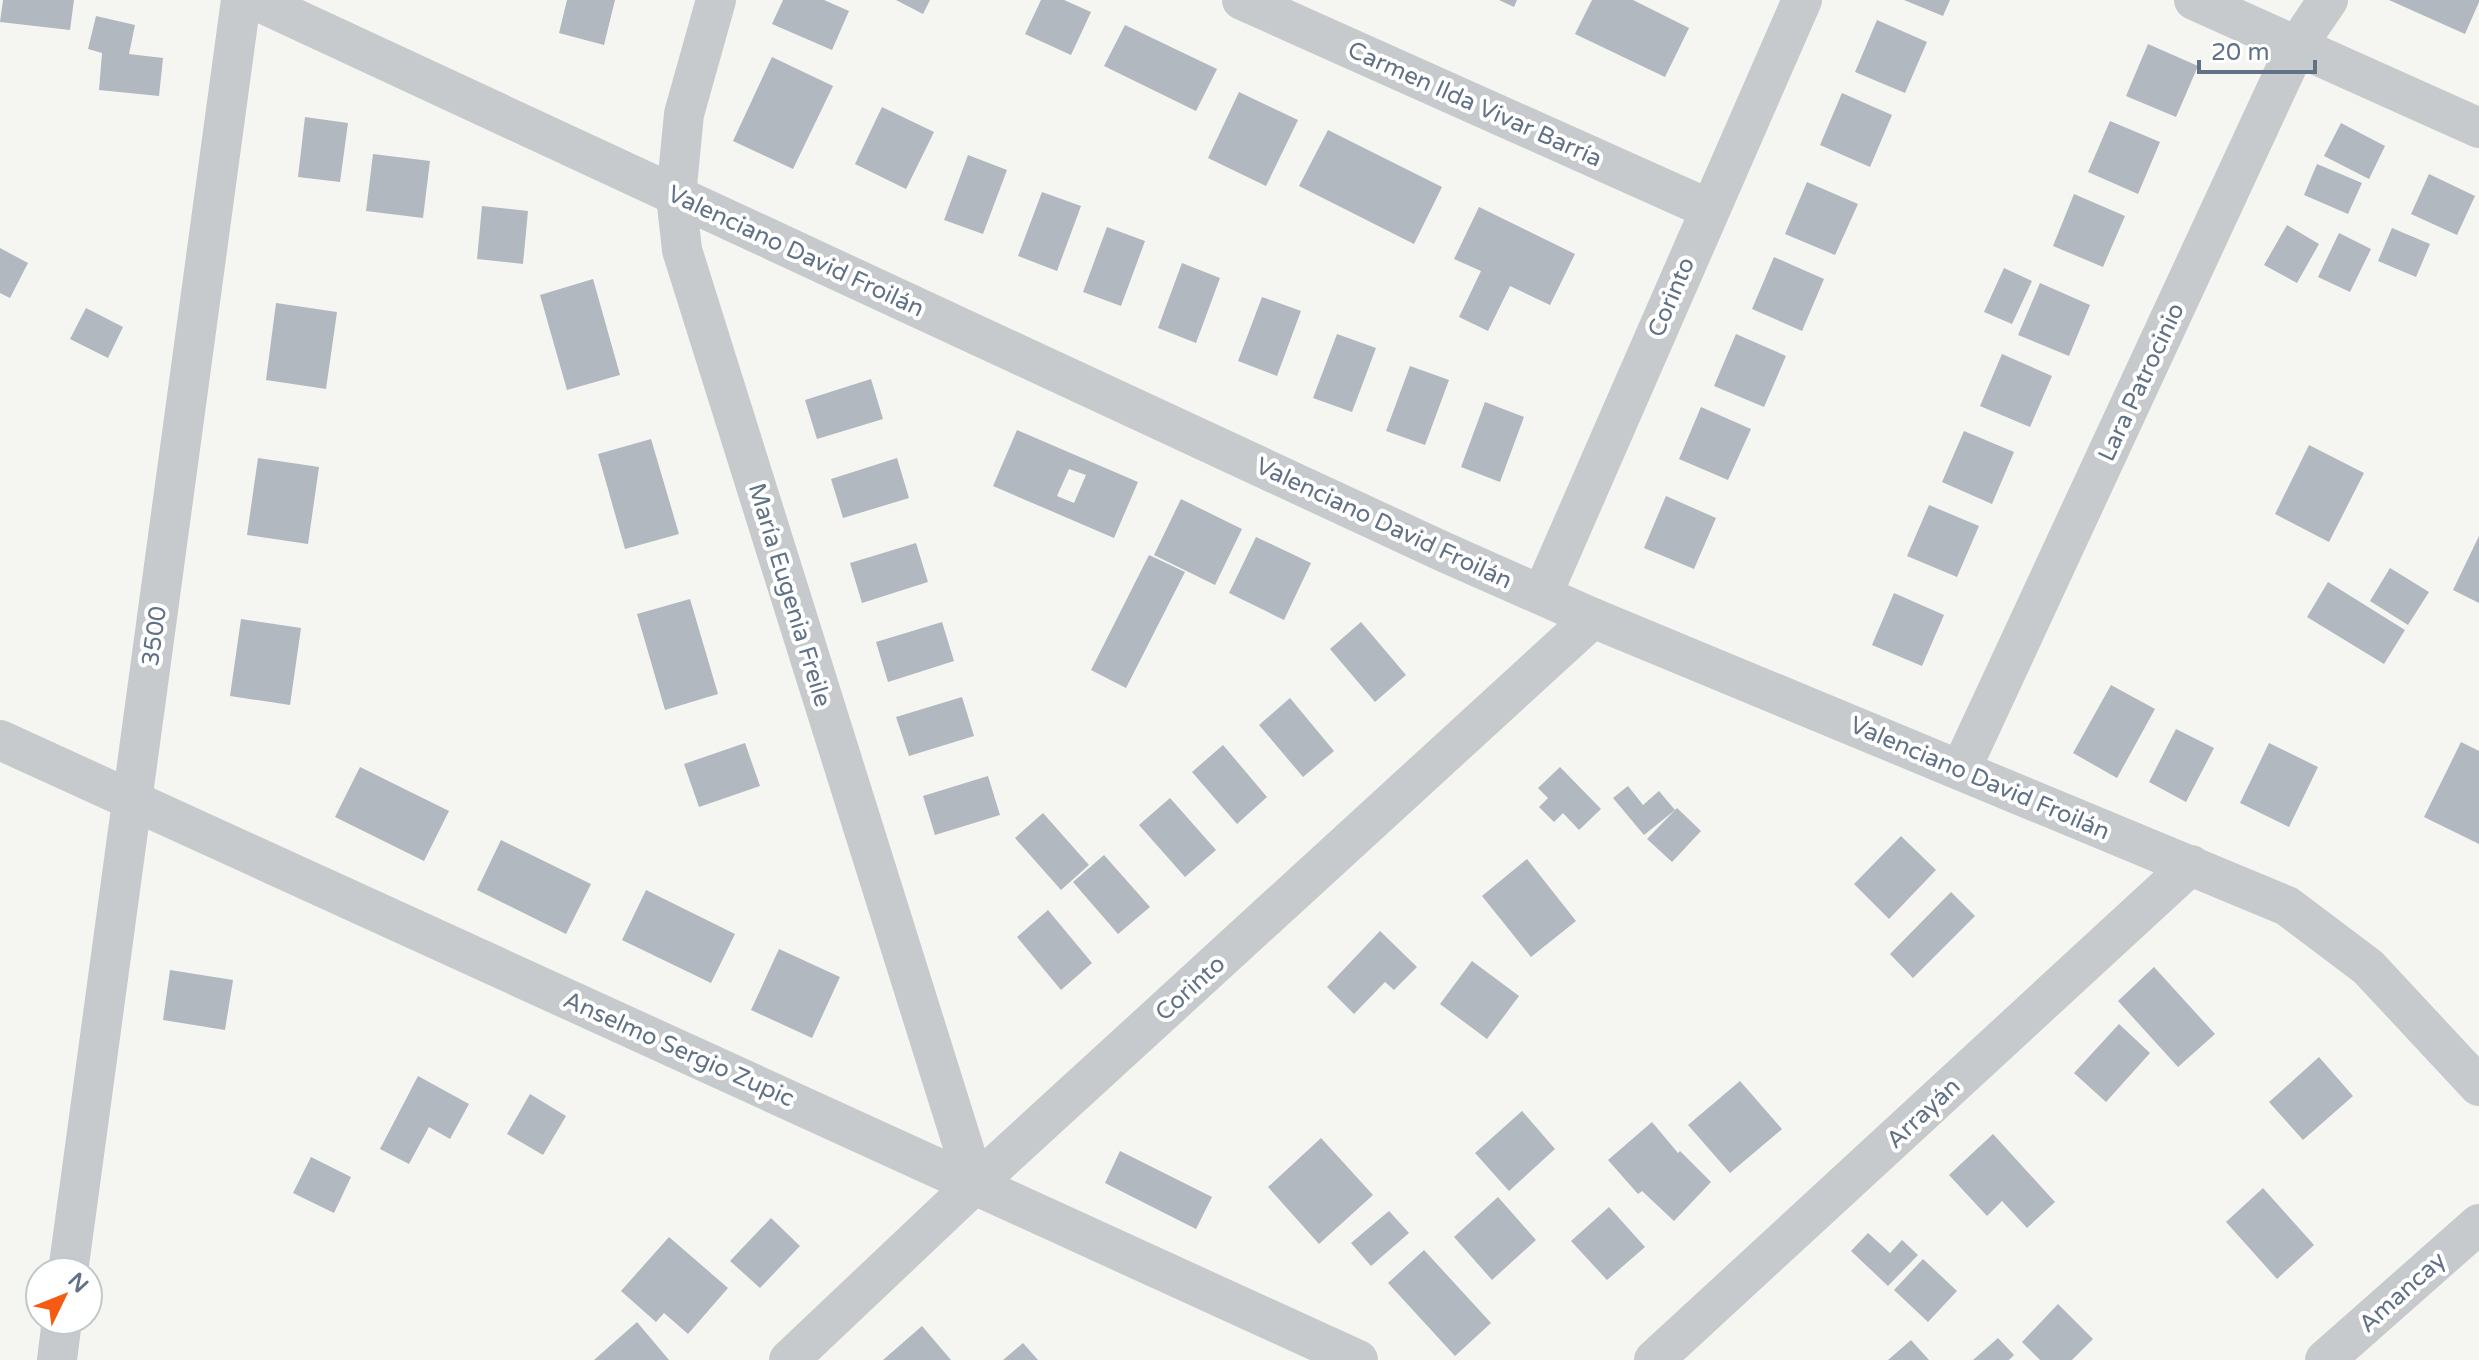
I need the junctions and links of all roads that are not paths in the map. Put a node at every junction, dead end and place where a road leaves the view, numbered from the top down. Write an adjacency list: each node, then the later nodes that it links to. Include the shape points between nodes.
1 (241, 0): 16 (street, 3500)
2 (255, 0): 10 (street, Valenciano David Froilán)
3 (716, 0): 10 (street, María Eugenia Freile, via 684,114)
4 (1242, 0): 11 (street, Carmen Ilda Vivar Barría)
5 (1802, 0): 11 (street, Corinto)
6 (2194, 0): 8 (street)
7 (2328, 0): 8 (street, Lara Patrocinio)
8 (2296, 47): 9 (street); 15 (street, Lara Patrocinio)
9 (2479, 128)
10 (676, 196): 12 (street, Valenciano David Froilán); 19 (street, María Eugenia Freile, via 682,250)
11 (1709, 209): 12 (street, Corinto)
12 (1542, 595): 13 (street, Valenciano David Froilán)
13 (1593, 618): 15 (street, Valenciano David Froilán); 19 (street, Corinto)
14 (0, 740): 16 (street, Anselmo Sergio Zupic)
15 (1961, 769): 17 (street, Valenciano David Froilán)
16 (131, 800): 19 (street, Anselmo Sergio Zupic); 21 (street, 3500)
17 (2191, 865): 18 (street, Valenciano David Froilán, via 2287,906 2368,967); 26 (street, Arrayán)
18 (2479, 1086)
19 (975, 1184): 24 (street, Corinto); 25 (street, Anselmo Sergio Zupic)
20 (2479, 1224): 27 (street, Amancay)
21 (70, 1256)
22 (60, 1336): 23 (street)
23 (57, 1360)
24 (789, 1360)
25 (1358, 1360)
26 (1654, 1360)
27 (2325, 1360)

